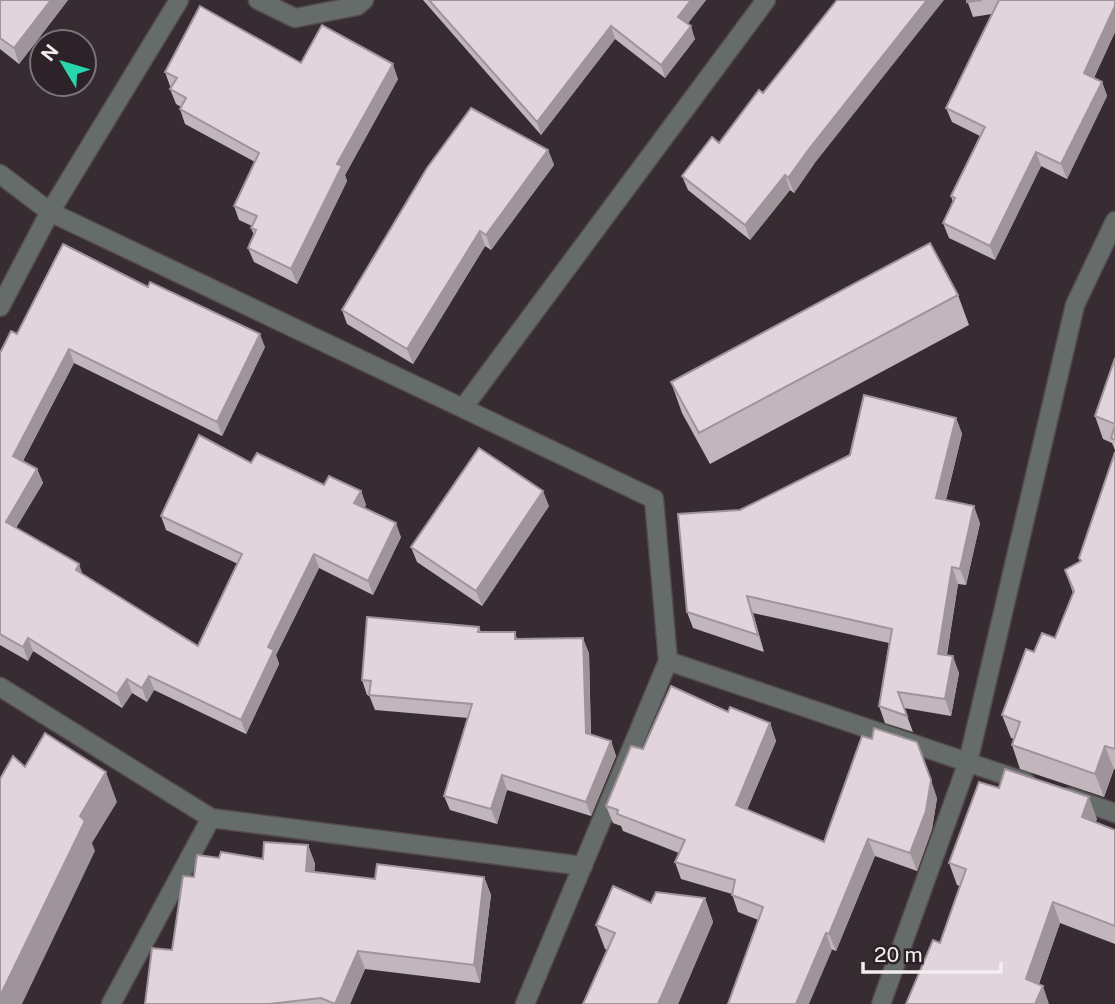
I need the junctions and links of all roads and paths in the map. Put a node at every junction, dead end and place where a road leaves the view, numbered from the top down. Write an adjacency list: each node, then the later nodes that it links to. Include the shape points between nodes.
1 (179, 0): 6 (street)
2 (258, 0): 3 (street, via 295,18 357,6)
3 (364, 0)
4 (766, 0): 9 (street)
5 (0, 174): 6 (street)
6 (50, 212): 8 (street); 9 (street)
7 (1115, 221): 12 (street, via 1076,304)
8 (0, 307)
9 (463, 408): 10 (street, via 654,499)
10 (668, 661): 12 (street); 15 (street)
11 (0, 687): 14 (street)
12 (968, 762): 13 (street); 18 (street)
13 (1115, 813)
14 (211, 818): 15 (street); 16 (street)
15 (583, 866): 17 (street)
16 (111, 1004)
17 (525, 1004)
18 (881, 1004)

